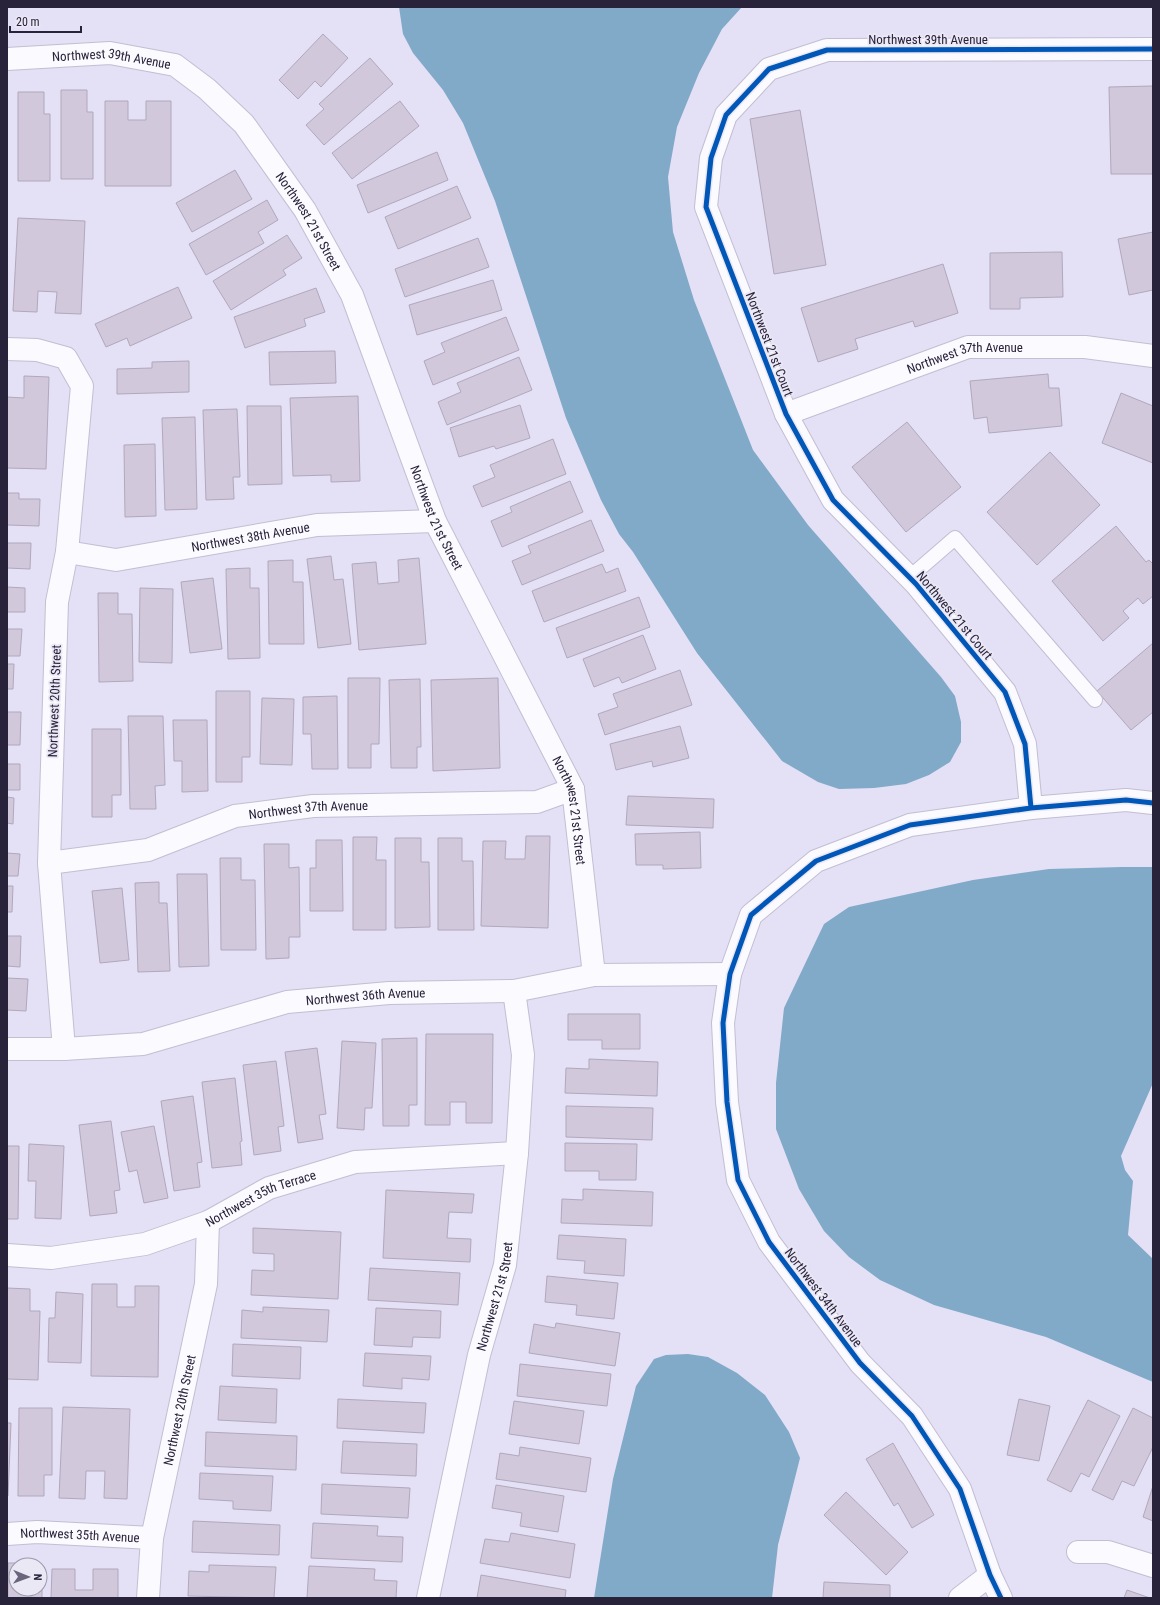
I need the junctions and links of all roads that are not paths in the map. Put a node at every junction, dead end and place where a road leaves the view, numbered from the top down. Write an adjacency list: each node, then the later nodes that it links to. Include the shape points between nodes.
1 (1153, 49): 4 (street, Northwest 39th Avenue, via 827,50 769,69)
2 (7, 59): 3 (street, Northwest 39th Avenue, via 110,53 175,65)
3 (207, 89): 8 (street, Northwest 21st Street, via 244,124 305,210 352,295)
4 (726, 115): 7 (street, Northwest 21st Court, via 711,158 706,207)
5 (7, 348): 9 (street, Northwest 20th Street, via 38,350 66,358 82,386)
6 (1153, 356): 7 (street, Northwest 37th Avenue, via 1085,347 968,347)
7 (786, 414): 10 (street, Northwest 21st Court, via 833,500)
8 (435, 521): 9 (street, Northwest 38th Avenue, via 317,525 116,560); 12 (street, Northwest 21st Street)
9 (67, 552): 15 (street, Northwest 20th Street, via 57,602)
10 (910, 578): 11 (lane, via 956,538); 14 (street, Northwest 21st Court, via 1005,692 1025,744)
11 (1095, 700)
12 (573, 789): 15 (street, Northwest 37th Avenue, via 537,802 313,806 236,816 148,850); 17 (street, Northwest 21st Street)
13 (1153, 803): 14 (street, via 1126,800)
14 (1031, 808): 16 (street, via 910,825 816,860 751,915)
15 (48, 863): 20 (street, Northwest 20th Street)
16 (730, 974): 17 (street, Northwest 36th Avenue); 28 (street, Northwest 34th Avenue, via 723,1023 726,1102 738,1180 769,1242 860,1363 912,1416 960,1489)
17 (594, 975): 18 (street, Northwest 36th Avenue)
18 (514, 991): 20 (street, Northwest 36th Avenue, via 389,993 287,1002 143,1044); 21 (street, Northwest 21st Street, via 523,1056)
19 (7, 1049): 20 (street, Northwest 36th Avenue)
20 (64, 1049)
21 (517, 1153): 22 (street, Northwest 35th Terrace, via 355,1162 270,1188); 30 (street, Northwest 21st Street, via 505,1265 479,1355)
22 (208, 1222): 23 (street, Northwest 35th Terrace, via 145,1244 51,1258); 25 (street, Northwest 20th Street, via 206,1284)
23 (7, 1255)
24 (7, 1534): 25 (street, Northwest 35th Avenue, via 37,1532)
25 (152, 1538): 29 (street, Northwest 20th Street)
26 (1078, 1552): 27 (street, via 1108,1552)
27 (1153, 1566)
28 (990, 1575): 31 (street); 32 (street, Northwest 34th Avenue)
29 (148, 1598)
30 (428, 1598)
31 (960, 1598)
32 (1002, 1598)

